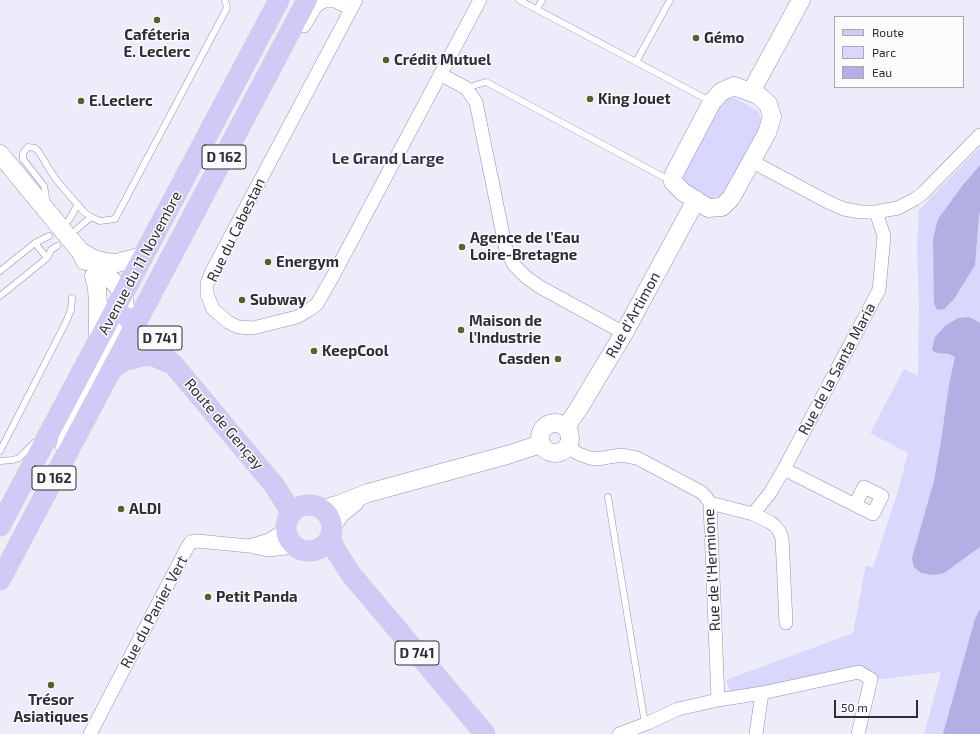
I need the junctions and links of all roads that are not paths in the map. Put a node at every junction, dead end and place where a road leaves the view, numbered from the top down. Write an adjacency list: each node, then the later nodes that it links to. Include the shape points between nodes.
1 (225, 0): 26 (lane, via 227,8 115,219 100,221)
2 (279, 0): 17 (main road, Avenue du 11 Novembre / D 162)
3 (308, 0): 15 (main road, Avenue du 11 Novembre / D 162)
4 (480, 0): 12 (street, Rue du Cabestan)
5 (519, 0): 10 (lane)
6 (542, 0): 10 (lane)
7 (670, 0): 11 (lane)
8 (801, 0): 14 (street)
9 (353, 5): 12 (street, Rue du Cabestan, via 211,273 207,284 209,301 213,309 228,322 238,328 253,328 297,316 317,304); 15 (street, via 332,0 316,6 286,57)
10 (537, 9): 11 (lane)
11 (636, 62): 16 (lane)
12 (440, 74): 13 (street)
13 (466, 88): 21 (lane, via 486,82); 39 (street, via 476,102 506,250 514,265 540,287)
14 (751, 92): 16 (street, via 734,86 721,92); 20 (street, via 768,104 772,117 767,133)
15 (258, 95): 38 (main road, Avenue du 11 Novembre / D 162)
16 (712, 102): 21 (street, via 674,174)
17 (208, 133): 32 (main road, Avenue du 11 Novembre / D 162); 38 (main road, via 183,204)
18 (980, 135): 25 (street, via 915,199 898,208)
19 (1, 156): 24 (street, Route de Gençay / D 741)
20 (751, 161): 22 (street, via 731,198 722,207 708,208); 25 (street, via 844,209)
21 (673, 182): 22 (street)
22 (696, 200): 39 (street, Rue d'Artimon)
23 (78, 204): 24 (lane, via 50,172 39,152 28,147 23,153 23,159 44,186); 26 (lane); 27 (lane)
24 (44, 208): 34 (street, Route de Gençay / D 741)
25 (876, 212): 50 (street, Rue de la Santa Maria, via 884,236 879,290)
26 (91, 217): 28 (lane)
27 (69, 220)
28 (77, 229)
29 (49, 236): 30 (lane)
30 (34, 243): 33 (lane); 35 (lane)
31 (57, 246): 33 (lane, via 51,250)
32 (143, 256): 34 (street, via 117,263); 38 (main road, Avenue du 11 Novembre / D 162)
33 (47, 258): 36 (lane)
34 (89, 262): 38 (street, Route de Gençay / D 741); 40 (street, via 97,288)
35 (0, 271)
36 (0, 296)
37 (72, 298): 47 (lane, via 71,310 65,324)
38 (129, 309): 40 (main road, Avenue du 11 Novembre / D 162); 41 (main road, Route de Gençay / D 741, via 162,340); 42 (main road, Avenue du 11 Novembre / D 162); 49 (street, via 74,414)
39 (624, 333): 44 (street, Rue d'Artimon)
40 (98, 341): 43 (main road, Avenue du 11 Novembre / D 162)
41 (173, 364): 42 (main road, via 145,355 124,361); 55 (main road, Route de Gençay / D 741, via 274,485 298,502)
42 (112, 369): 49 (main road, Avenue du 11 Novembre / D 162)
43 (58, 417): 48 (lane, via 28,451 14,460); 56 (main road, Avenue du 11 Novembre / D 162)
44 (566, 427): 45 (street, via 556,422 546,425 540,434); 46 (street, via 570,433)
45 (541, 444): 46 (street, via 545,449 556,453); 55 (street, via 368,493 340,514)
46 (567, 447): 52 (street, Rue de l'Hermione, via 590,458 621,455 637,458 700,492)
47 (0, 451)
48 (2, 461)
49 (59, 469): 59 (main road, Avenue du 11 Novembre / D 162)
50 (784, 469): 53 (street); 54 (street, Rue de la Santa Maria)
51 (608, 496): 63 (lane)
52 (710, 503): 54 (street); 62 (street, Rue de l'Hermione)
53 (855, 505)
54 (753, 514): 60 (street, via 780,531)
55 (312, 524): 57 (street, Rue du Panier Vert, via 280,533 270,540); 58 (main road, via 286,535); 65 (main road, D 741, via 330,557 350,573)
56 (0, 526)
57 (249, 546): 58 (street, Rue du Panier Vert, via 268,550); 64 (street, Rue du Panier Vert, via 191,542)
58 (294, 547)
59 (0, 580)
60 (786, 623)
61 (762, 693): 62 (street); 67 (street); 68 (street, via 859,672 871,679)
62 (718, 700): 63 (street, via 678,709)
63 (645, 724): 66 (street)
64 (90, 734)
65 (485, 734)
66 (619, 734)
67 (756, 734)
68 (858, 734)

